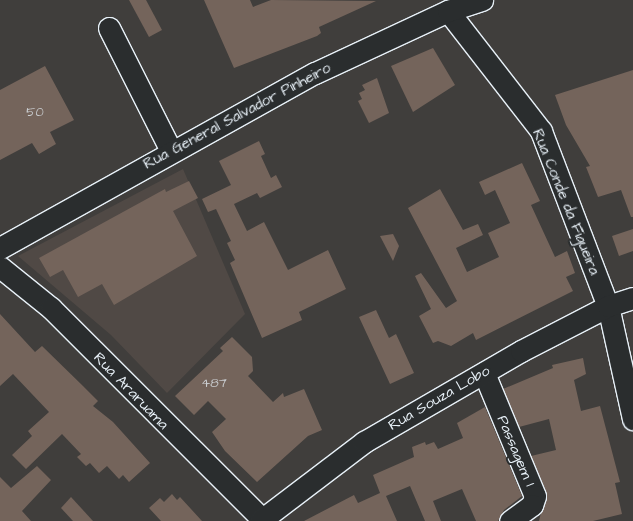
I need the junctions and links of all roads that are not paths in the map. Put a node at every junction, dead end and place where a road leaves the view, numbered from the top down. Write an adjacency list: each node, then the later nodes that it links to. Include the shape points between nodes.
1 (482, 0): 2 (street, Rua General Salvador Pinheiro)
2 (448, 10): 4 (street, Rua General Salvador Pinheiro, via 315,73); 8 (street, Rua Conde da Figueira, via 541,131)
3 (109, 28): 4 (street)
4 (171, 151): 5 (street, Rua General Salvador Pinheiro)
5 (0, 248)
6 (0, 267): 11 (street, Rua Araruama, via 51,308)
7 (633, 298): 8 (street, Rua Souza Lobo)
8 (608, 306): 9 (street, Rua Souza Lobo); 10 (street, Rua Conde da Figueira)
9 (484, 373): 11 (street, Rua Souza Lobo, via 364,442); 12 (street, Passagem 1, via 535,496 532,505)
10 (633, 419)
11 (260, 519)
12 (510, 521)

